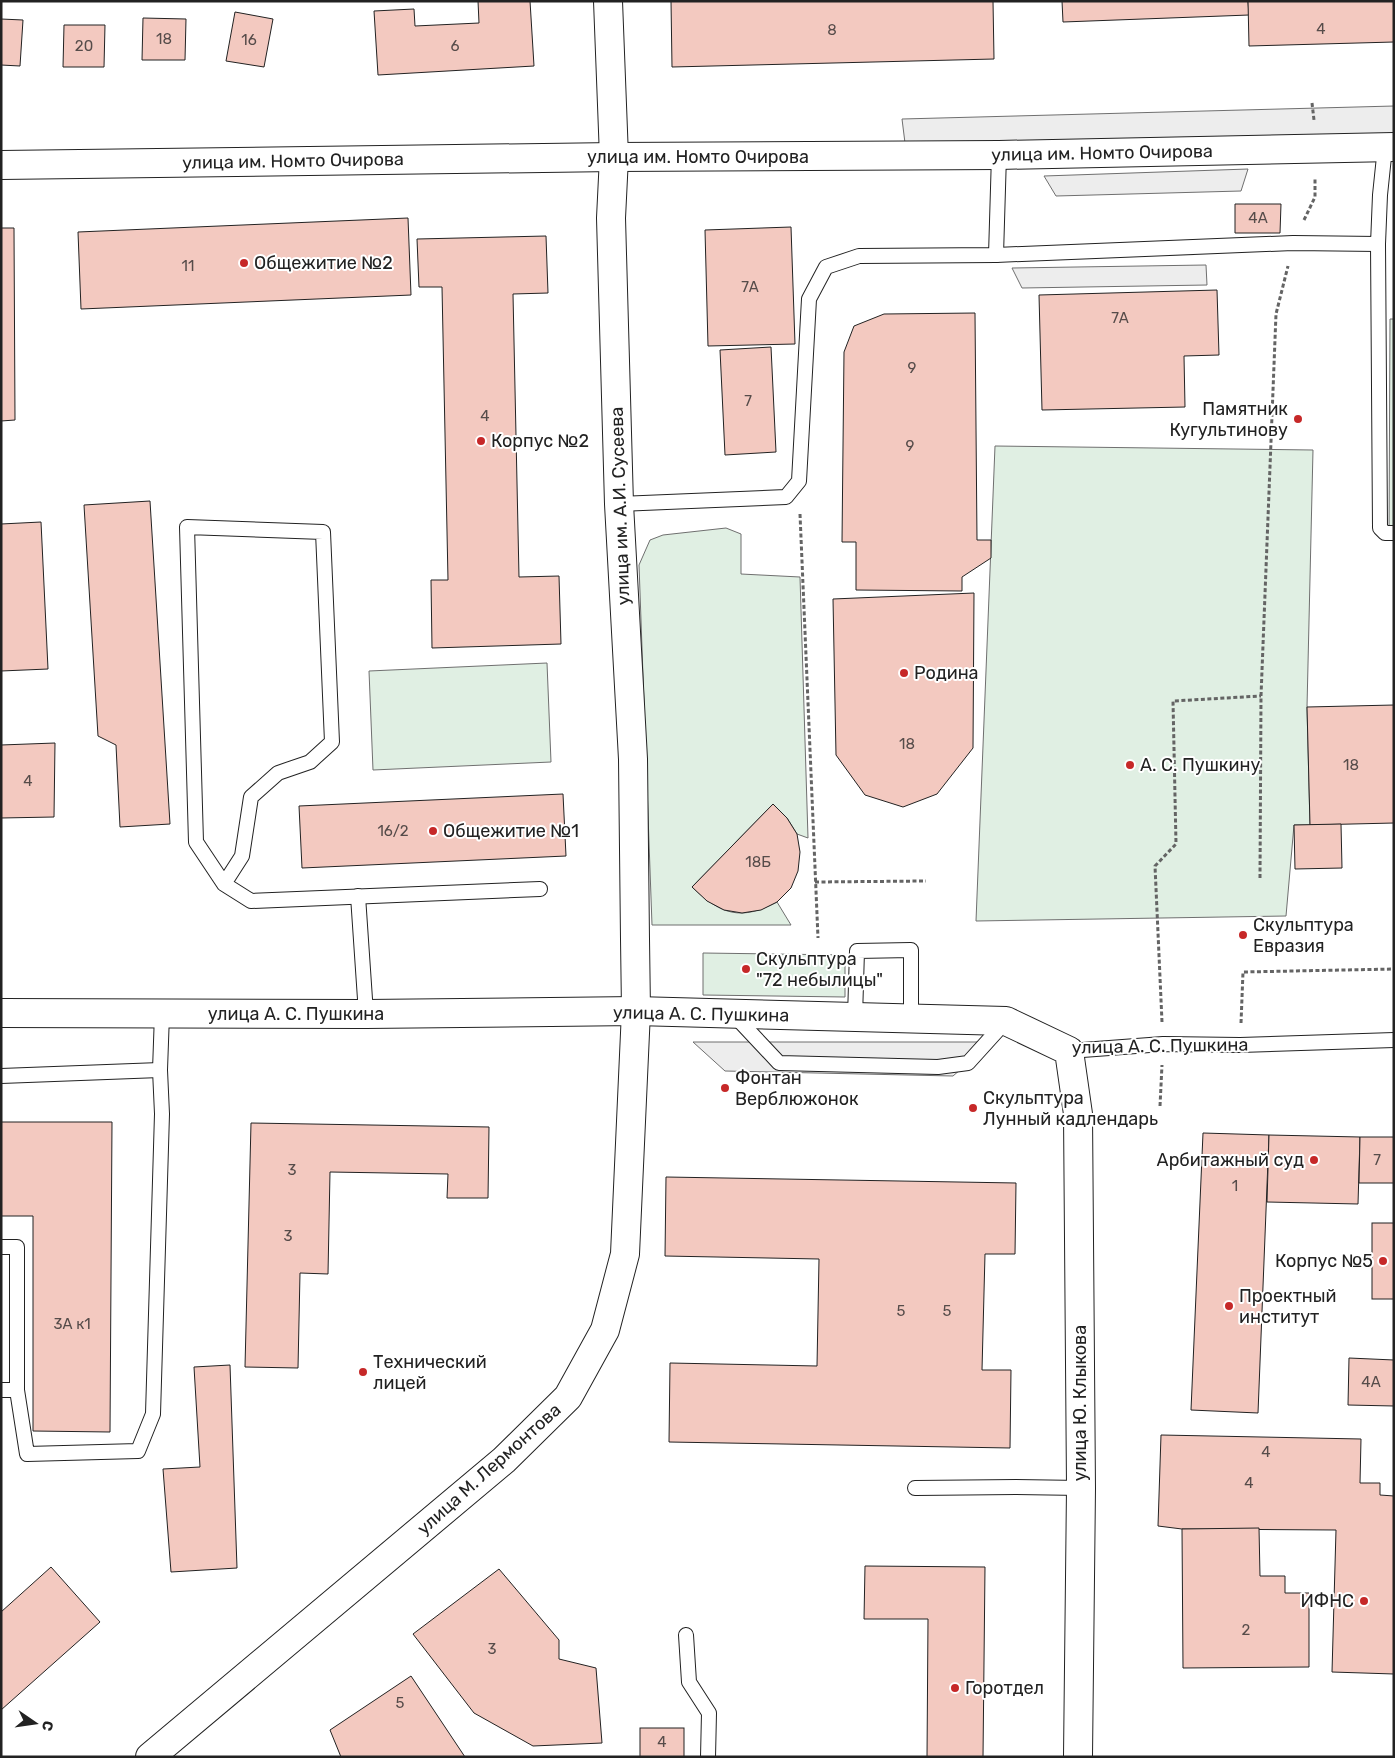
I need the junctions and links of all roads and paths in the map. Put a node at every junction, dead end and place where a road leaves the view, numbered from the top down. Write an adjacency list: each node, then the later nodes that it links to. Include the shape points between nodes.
1 (608, 1): 6 (street, улица им. А.И. Сусеева)
2 (1312, 103): 4 (path)
3 (1389, 147): 4 (street, улица им. Номто Очирова); 9 (lane, via 1380,195)
4 (1316, 149): 5 (street, улица им. Номто Очирова); 8 (path, via 1315,197)
5 (999, 155): 6 (street, улица им. Номто Очирова); 10 (lane)
6 (614, 157): 7 (street, улица им. Номто Очирова); 12 (street, улица им. А.И. Сусеева, via 611,218)
7 (1, 165)
8 (1293, 243): 9 (lane); 10 (lane); 14 (path, via 1276,314)
9 (1378, 244): 13 (lane, via 1380,528 1384,533)
10 (996, 255): 11 (lane, via 859,256 826,266 809,300)
11 (799, 482): 12 (lane, via 786,497); 17 (path)
12 (619, 504): 23 (street, улица им. А.И. Сусеева, via 633,759)
13 (1394, 533)
14 (1261, 696): 15 (path); 32 (path, via 1173,701 1176,844 1156,866)
15 (1260, 878)
16 (926, 881): 17 (path)
17 (816, 882): 21 (path)
18 (224, 884): 18 (lane, via 196,842 187,527 323,532 332,742 310,762 278,774 251,797 242,856); 20 (lane, via 252,901)
19 (540, 889): 20 (lane)
20 (358, 896): 26 (lane)
21 (818, 938)
22 (1394, 969): 33 (path, via 1243,972)
23 (636, 1011): 26 (street, улица А. С. Пушкина); 27 (street, улица А. С. Пушкина); 44 (street, улица М. Лермонтова, via 625,1254 605,1330 568,1397 504,1460)
24 (1, 1013): 25 (street, улица А. С. Пушкина)
25 (162, 1014): 26 (street, улица А. С. Пушкина); 35 (lane)
26 (366, 1014)
27 (733, 1014): 28 (street, улица А. С. Пушкина); 30 (lane, via 779,1063 809,1064 938,1067 968,1063)
28 (855, 1017): 29 (street, улица А. С. Пушкина); 29 (lane, via 857,951 911,950)
29 (911, 1018): 30 (street, улица А. С. Пушкина)
30 (1006, 1022): 34 (street, улица А. С. Пушкина)
31 (1394, 1040): 33 (lane, улица А. С. Пушкина)
32 (1163, 1044): 33 (lane, улица А. С. Пушкина); 34 (lane, улица А. С. Пушкина); 37 (path)
33 (1240, 1045)
34 (1069, 1051): 42 (street, улица Ю. Клыкова, via 1078,1114)
35 (160, 1070): 36 (lane); 40 (lane, via 162,1114 153,1414 138,1451 28,1454)
36 (1, 1076)
37 (1160, 1106)
38 (1, 1247): 40 (lane, via 17,1247)
39 (1, 1390): 40 (lane)
40 (17, 1390)
41 (915, 1488): 42 (lane)
42 (1081, 1488): 46 (street, улица Ю. Клыкова)
43 (686, 1635): 45 (lane, via 689,1682 709,1713)
44 (150, 1757)
45 (708, 1757)
46 (1078, 1757)

